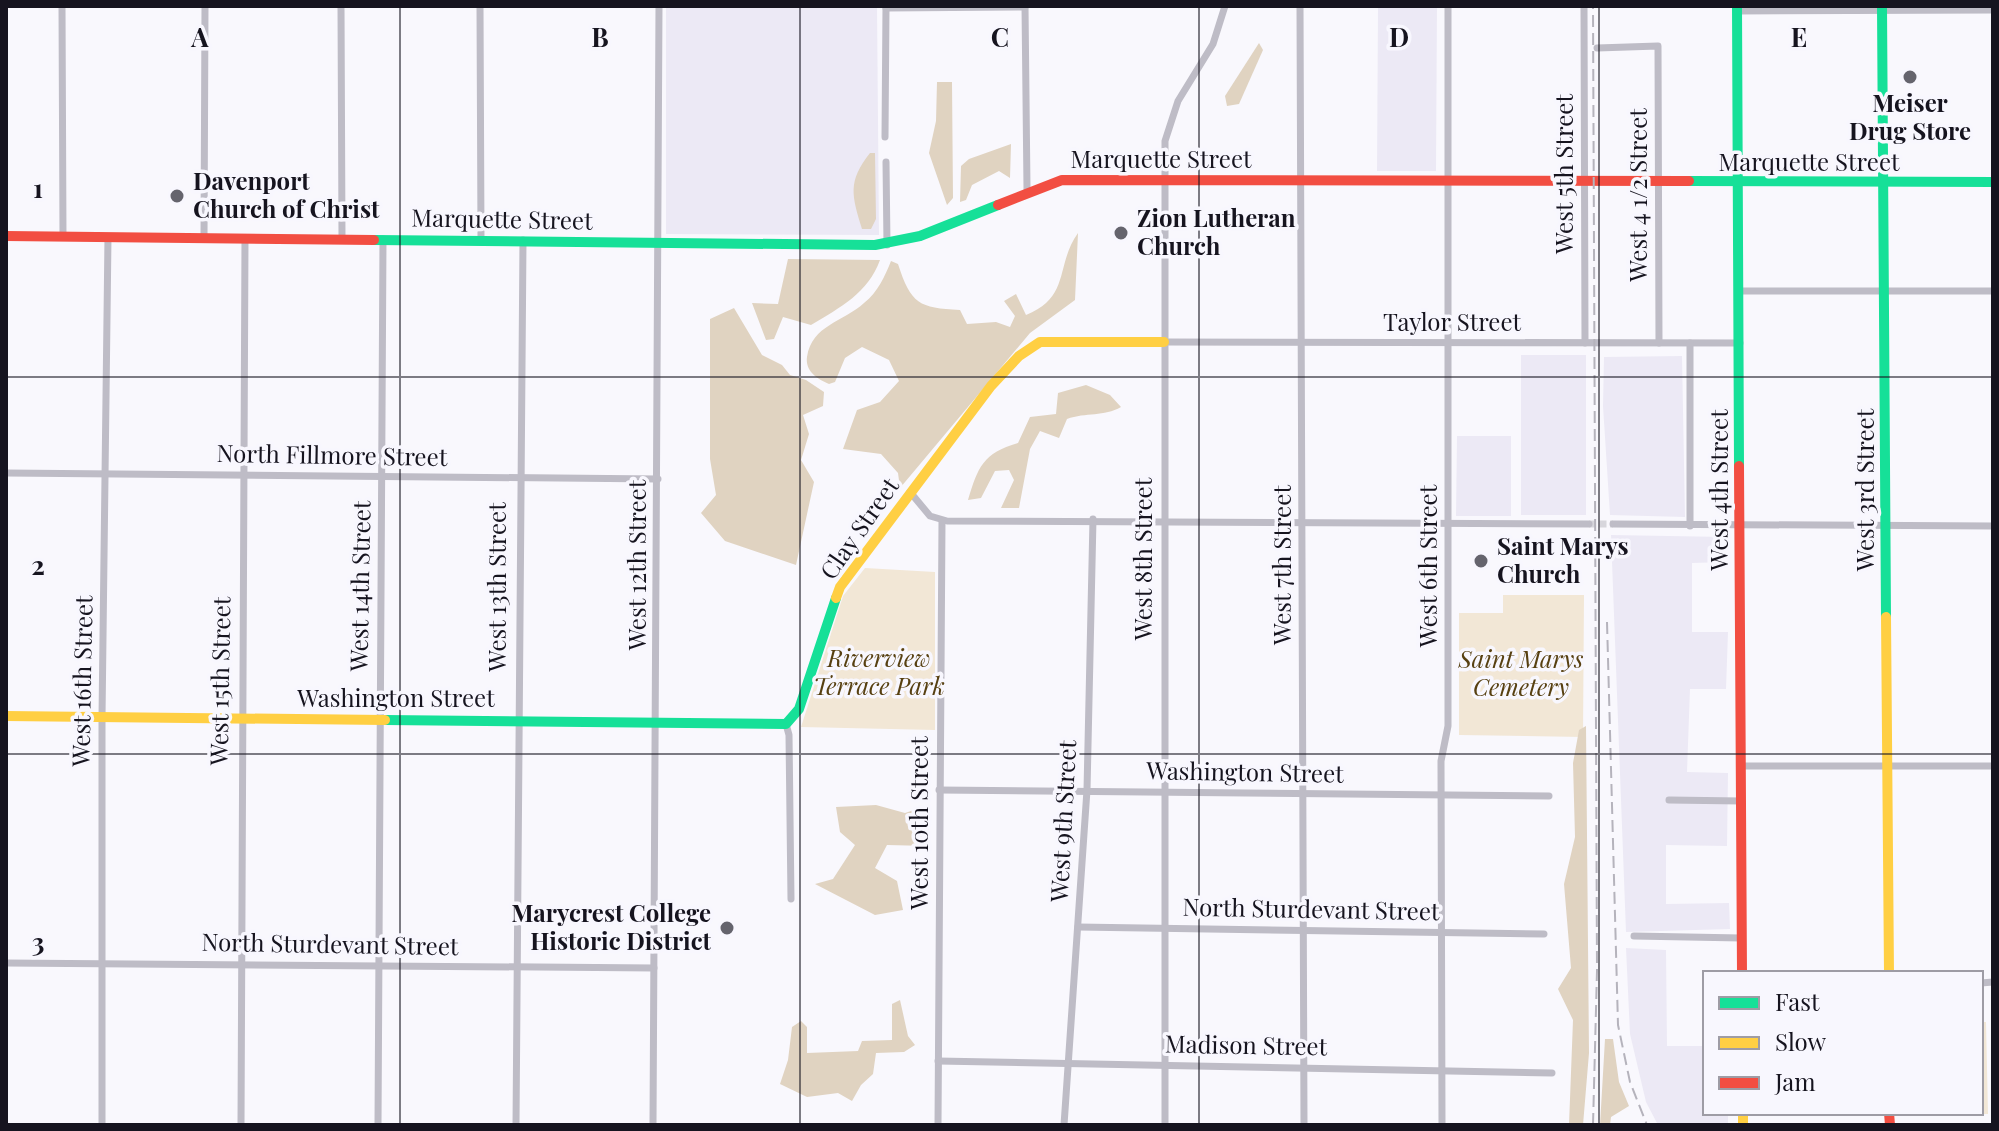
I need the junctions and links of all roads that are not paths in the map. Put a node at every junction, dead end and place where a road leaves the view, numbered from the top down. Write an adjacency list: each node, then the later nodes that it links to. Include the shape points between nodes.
1 (62, 6): 28 (street)
2 (205, 6): 30 (street)
3 (341, 6): 32 (street)
4 (480, 6): 34 (street)
5 (659, 6): 36 (street, West 12th Street)
6 (1025, 6): 11 (street); 26 (street)
7 (1225, 6): 18 (street, West 8th Street, via 1213,44 1178,101 1165,141)
8 (1300, 6): 19 (street, West 7th Street)
9 (1448, 6): 20 (street, West 6th Street)
10 (1584, 6): 21 (street, West 5th Street)
11 (886, 7): 16 (street)
12 (1882, 8): 13 (street); 14 (street); 24 (street, West 3rd Street)
13 (1737, 9): 25 (street, West 4th Street)
14 (1993, 10)
15 (1597, 48): 22 (street, West 4 1/2 Street, via 1658,46)
16 (885, 137)
17 (886, 162): 37 (street)
18 (1164, 180): 19 (street, Marquette Street); 26 (street, Marquette Street, via 1062,180); 41 (street, West 8th Street)
19 (1302, 180): 20 (street, Marquette Street); 42 (street, West 7th Street)
20 (1448, 180): 21 (street, Marquette Street); 43 (street, West 6th Street)
21 (1585, 181): 22 (street, Marquette Street); 44 (street, West 5th Street)
22 (1659, 182): 25 (street, Marquette Street); 45 (street, West 4 1/2 Street)
23 (1993, 182): 24 (street, Marquette Street)
24 (1883, 183): 25 (street, Marquette Street); 39 (street, West 3rd Street)
25 (1738, 184): 38 (street, West 4th Street)
26 (1027, 189): 37 (street, Marquette Street)
27 (6, 236): 28 (street, Marquette Street)
28 (63, 237): 29 (street, Marquette Street)
29 (108, 237): 30 (street, Marquette Street); 49 (street, West 16th Street)
30 (204, 238): 31 (street, Marquette Street)
31 (245, 238): 32 (street, Marquette Street); 50 (street, West 15th Street)
32 (342, 238): 33 (street, Marquette Street)
33 (383, 239): 34 (street, Marquette Street); 51 (street, West 14th Street)
34 (481, 240): 35 (street, Marquette Street)
35 (523, 240): 36 (street, Marquette Street); 52 (street, West 13th Street)
36 (659, 242): 37 (street, Marquette Street); 53 (street, West 12th Street)
37 (887, 245)
38 (1739, 291): 39 (street); 47 (street, West 4th Street)
39 (1884, 291): 40 (street); 64 (street, West 3rd Street)
40 (1993, 291)
41 (1164, 342): 42 (street, Taylor Street); 54 (street, Clay Street, via 1033,345 991,386); 56 (street, West 8th Street)
42 (1303, 342): 43 (street, Taylor Street); 58 (street, West 7th Street)
43 (1449, 342): 44 (street, Taylor Street); 59 (street, West 6th Street)
44 (1585, 343): 45 (street, Taylor Street)
45 (1659, 343): 46 (street, Taylor Street)
46 (1690, 343): 47 (street, Taylor Street); 62 (street)
47 (1740, 343): 63 (street, West 4th Street)
48 (6, 473): 49 (street, North Fillmore Street)
49 (105, 473): 50 (street, North Fillmore Street); 67 (street, West 16th Street)
50 (244, 475): 51 (street, North Fillmore Street); 68 (street, West 15th Street)
51 (382, 477): 52 (street, North Fillmore Street); 70 (street, West 14th Street)
52 (519, 478): 53 (street, North Fillmore Street); 69 (street, West 13th Street)
53 (658, 479): 71 (street, West 12th Street)
54 (910, 492): 57 (street, via 930,516); 72 (street, Clay Street, via 840,587 799,709)
55 (1093, 519): 56 (street); 57 (street); 77 (street, West 9th Street)
56 (1163, 520): 58 (street); 78 (street, West 8th Street)
57 (942, 521): 76 (street, West 10th Street)
58 (1303, 522): 59 (street); 79 (street, West 7th Street)
59 (1449, 522): 60 (street); 80 (street, West 6th Street, via 1448,726)
60 (1589, 524)
61 (1613, 524): 62 (street)
62 (1690, 526): 63 (street)
63 (1740, 526): 64 (street); 73 (street, West 4th Street)
64 (1886, 526): 65 (street); 74 (street, West 3rd Street)
65 (1993, 526)
66 (6, 716): 67 (street, Washington Street)
67 (102, 717): 68 (street, Washington Street); 93 (street, West 16th Street)
68 (241, 717): 70 (street, Washington Street); 94 (street, West 15th Street)
69 (517, 719): 70 (street, Washington Street); 71 (street, Washington Street); 96 (street, West 13th Street)
70 (380, 720): 95 (street, West 14th Street)
71 (656, 721): 72 (street, Washington Street); 97 (street, West 12th Street)
72 (786, 724): 84 (street)
73 (1741, 766): 74 (street); 83 (street, West 4th Street)
74 (1887, 766): 75 (street); 99 (street, West 3rd Street)
75 (1993, 766)
76 (939, 790): 77 (street, Washington Street); 100 (street, West 10th Street)
77 (1087, 790): 78 (street, Washington Street); 85 (street, West 9th Street)
78 (1166, 792): 79 (street, Washington Street); 86 (street, West 8th Street)
79 (1303, 795): 80 (street, Washington Street); 87 (street, West 7th Street)
80 (1442, 796): 81 (street, Washington Street); 88 (street, West 6th Street)
81 (1549, 796)
82 (1669, 800): 83 (street)
83 (1741, 801): 91 (street, West 4th Street)
84 (791, 899)
85 (1078, 927): 86 (street, North Sturdevant Street); 101 (street, West 9th Street)
86 (1166, 928): 87 (street, North Sturdevant Street); 102 (street, West 8th Street)
87 (1303, 930): 88 (street, North Sturdevant Street); 103 (street, West 7th Street)
88 (1442, 932): 89 (street, North Sturdevant Street); 104 (street, West 6th Street)
89 (1544, 934)
90 (1634, 936): 91 (street)
91 (1741, 938): 98 (street, West 4th Street)
92 (6, 963): 93 (street, North Sturdevant Street)
93 (102, 964): 94 (street, North Sturdevant Street); 106 (street, West 16th Street)
94 (242, 964): 95 (street, North Sturdevant Street); 107 (street, West 15th Street)
95 (379, 965): 96 (street, North Sturdevant Street); 108 (street, West 14th Street)
96 (516, 967): 97 (street, North Sturdevant Street); 109 (street, West 13th Street)
97 (654, 968): 110 (street, West 12th Street)
98 (1742, 971)
99 (1889, 971)
100 (938, 1061): 101 (street, Madison Street); 111 (street, West 10th Street)
101 (1068, 1063): 102 (street, Madison Street); 112 (street, West 9th Street)
102 (1166, 1064): 103 (street, Madison Street); 113 (street, West 8th Street)
103 (1305, 1067): 104 (street, Madison Street); 114 (street, West 7th Street)
104 (1442, 1069): 105 (street, Madison Street); 115 (street, West 6th Street)
105 (1552, 1073)
106 (102, 1125)
107 (241, 1125)
108 (378, 1125)
109 (516, 1125)
110 (653, 1125)
111 (938, 1125)
112 (1064, 1125)
113 (1165, 1125)
114 (1304, 1125)
115 (1442, 1125)

